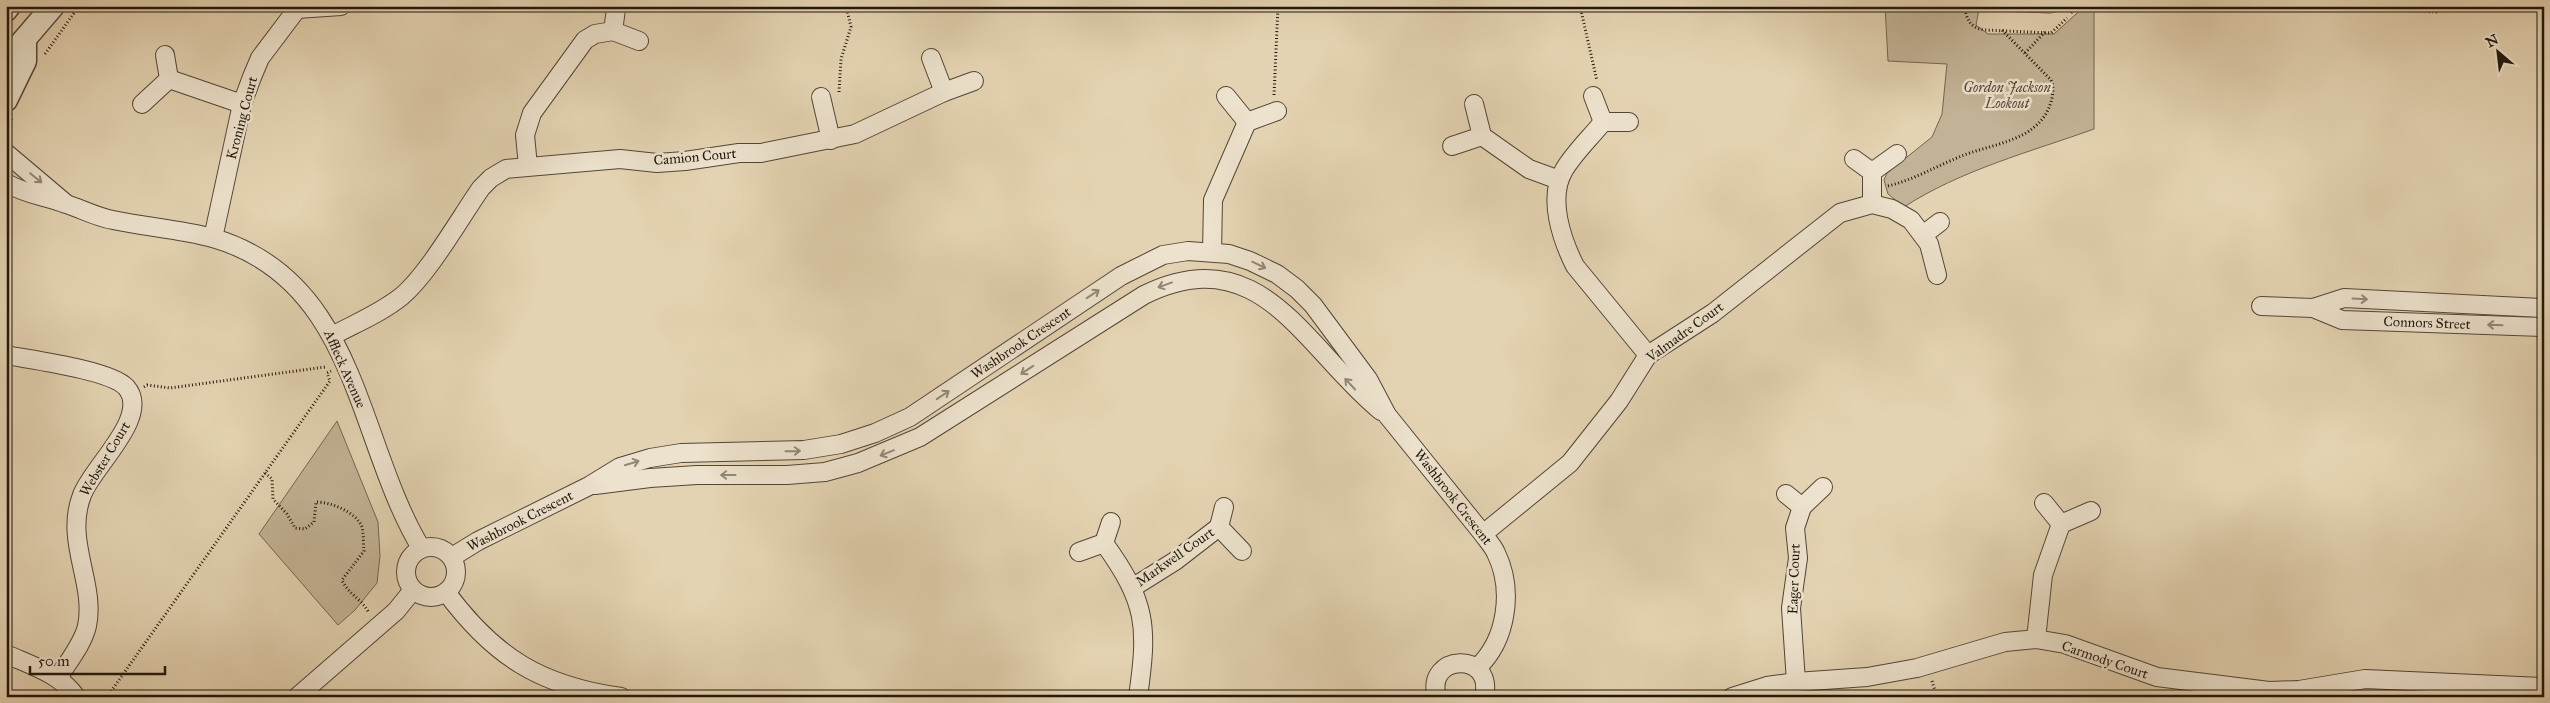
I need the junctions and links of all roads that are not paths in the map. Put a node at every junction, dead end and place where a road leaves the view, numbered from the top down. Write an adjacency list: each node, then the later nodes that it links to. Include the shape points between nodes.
1 (9, 6): 7 (street)
2 (53, 6): 10 (street)
3 (341, 6): 6 (street, Kroning Court)
4 (1997, 6): 5 (lane)
5 (2059, 6)
6 (296, 8): 23 (street, Kroning Court, via 260,58)
7 (6, 10)
8 (616, 10): 9 (street)
9 (613, 31): 11 (street); 35 (street, via 595,34 586,40 532,113 526,135)
10 (25, 39): 14 (street); 21 (street, via 25,61)
11 (639, 41)
12 (166, 55): 15 (street)
13 (931, 58): 17 (street)
14 (6, 61)
15 (169, 79): 22 (street); 23 (street)
16 (974, 81): 17 (street, Camion Court)
17 (944, 92): 30 (street, Camion Court, via 870,128)
18 (1226, 96): 26 (street)
19 (1593, 96): 27 (street)
20 (821, 97): 30 (street)
21 (6, 100)
22 (142, 104)
23 (242, 104): 42 (street, Kroning Court)
24 (1474, 104): 29 (street)
25 (1277, 111): 26 (street)
26 (1247, 122): 43 (street, via 1213,200)
27 (1603, 122): 28 (street); 36 (street, via 1564,169)
28 (1628, 122)
29 (1482, 136): 31 (street); 36 (street, via 1530,169)
30 (831, 140): 35 (street, Camion Court, via 685,162 620,159)
31 (1452, 146)
32 (6, 154): 39 (street, Affleck Avenue, one-way to 39)
33 (1897, 154): 38 (street, Valmadre Court)
34 (1854, 159): 38 (street)
35 (528, 166): 49 (street, Camion Court, via 506,170 481,188 404,294)
36 (1559, 180): 51 (street, via 1559,217 1575,266)
37 (6, 183): 39 (street, Affleck Avenue, via 24,193)
38 (1872, 188): 41 (street, via 1892,209 1911,220); 51 (street, Valmadre Court, via 1850,209 1830,219 1713,313)
39 (66, 204): 42 (street, Affleck Avenue, via 113,220)
40 (1940, 222): 41 (street)
41 (1923, 235): 44 (street, via 1933,256)
42 (213, 238): 49 (street, Affleck Avenue, via 234,245 288,278)
43 (1212, 252): 52 (street, Washbrook Crescent, one-way to 52, via 1250,260 1297,288 1368,379); 53 (street, Washbrook Crescent, one-way to 43, via 620,467 650,458 681,453 804,450 841,444 876,433 910,417 1143,263 1163,255)
44 (1937, 275)
45 (2261, 306): 46 (street, Connors Street)
46 (2313, 308): 47 (street, Connors Street, one-way to 47, via 2344,298); 48 (street, Connors Street, one-way to 46, via 2342,320)
47 (2544, 308)
48 (2544, 327)
49 (332, 336): 65 (street, Affleck Avenue)
50 (6, 355): 75 (street, Webster Court, via 116,379 126,387 133,404 128,425 82,494 76,514 76,536 89,612 86,628)
51 (1648, 355): 63 (street, Valmadre Court, via 1619,401 1570,463)
52 (1387, 415): 53 (street, Washbrook Crescent, one-way to 53, via 1356,390 1270,300 1234,281 1189,279 1167,283 1144,295 920,438 858,463 825,472 787,476 650,478); 63 (street, Washbrook Crescent)
53 (589, 486): 68 (street, Washbrook Crescent)
54 (1823, 487): 58 (street)
55 (1786, 494): 58 (street)
56 (2044, 503): 61 (street)
57 (1224, 507): 62 (street, Markwell Court)
58 (1802, 507): 76 (street, Eager Court, via 1795,528 1798,558 1791,608)
59 (2091, 511): 61 (street)
60 (1111, 522): 64 (street)
61 (2061, 524): 72 (street, via 2042,575)
62 (1219, 527): 66 (street, Markwell Court); 69 (street, Markwell Court, via 1175,561)
63 (1483, 534): 74 (street, Washbrook Crescent, via 1496,553 1506,594 1505,614 1492,649)
64 (1104, 543): 67 (street); 69 (street, Markwell Court)
65 (421, 548): 68 (street, via 438,547); 70 (street, via 408,560 406,567 406,576)
66 (1242, 551)
67 (1079, 552)
68 (452, 557): 71 (street, via 455,580)
69 (1132, 588): 82 (street, Markwell Court, via 1141,609 1145,637)
70 (414, 590): 71 (street, via 429,597); 80 (street, via 380,625)
71 (446, 592): 78 (street, via 469,624 509,658)
72 (2036, 639): 76 (street, Carmody Court, via 2005,642 1917,668 1867,677); 77 (street, Carmody Court, via 2065,644 2157,677 2269,691 2299,690 2365,679)
73 (6, 654): 75 (street)
74 (1477, 668): 83 (street, via 1461,663 1445,668 1436,682); 84 (street, via 1485,682)
75 (58, 678): 79 (street, via 70,687)
76 (1796, 682): 85 (street, Carmody Court, via 1767,686)
77 (2544, 687)
78 (562, 691): 81 (street)
79 (76, 697)
80 (297, 697)
81 (621, 697)
82 (1138, 697)
83 (1437, 697)
84 (1484, 697)
85 (1732, 697)

